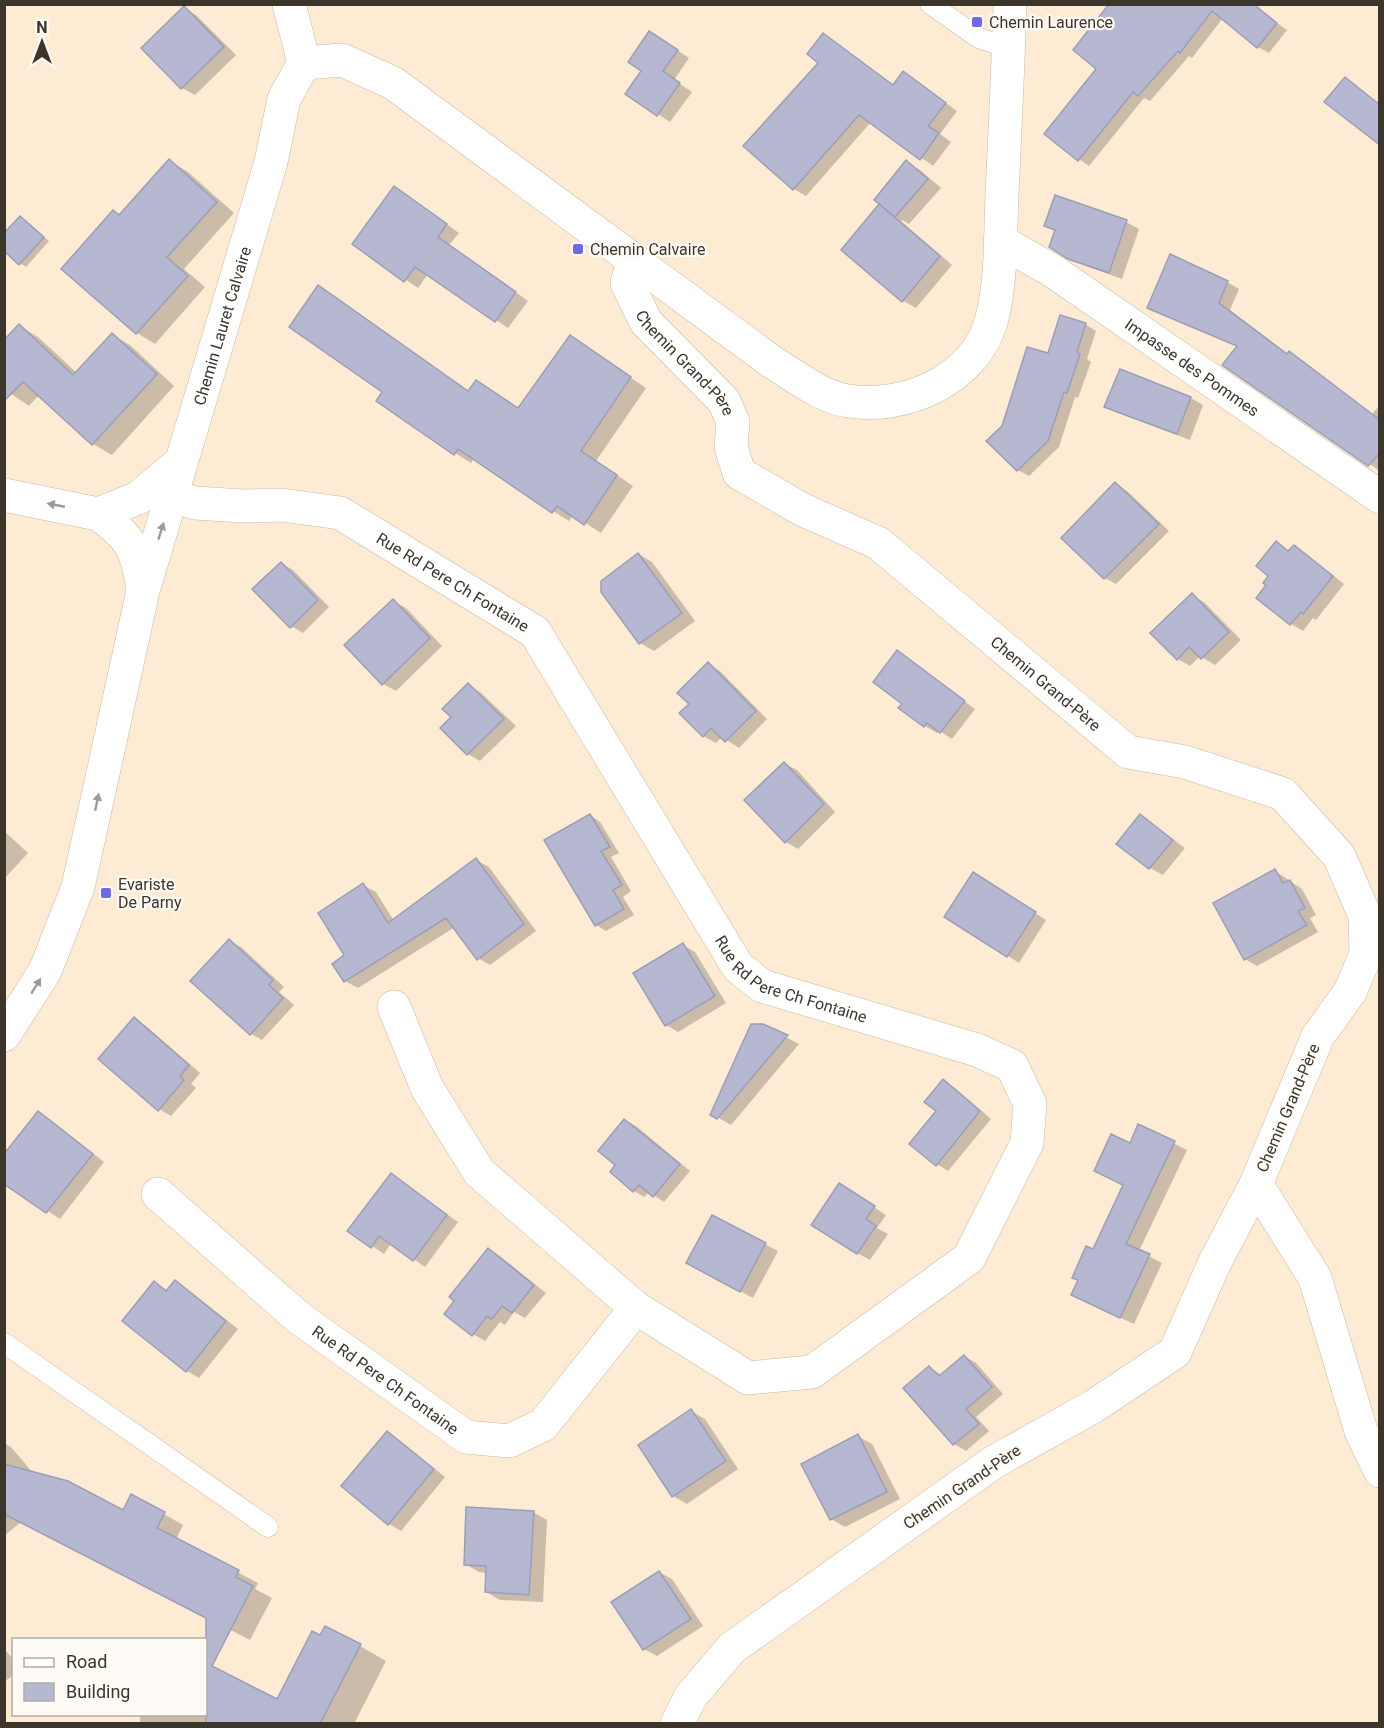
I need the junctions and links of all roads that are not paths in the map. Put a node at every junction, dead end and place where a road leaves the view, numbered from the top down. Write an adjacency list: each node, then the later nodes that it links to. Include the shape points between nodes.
1 (289, 4): 5 (street)
2 (930, 4): 4 (lane, via 979,38)
3 (1010, 4): 4 (street)
4 (1008, 48): 6 (street)
5 (304, 63): 7 (street, via 342,60 393,83); 8 (street, Chemin Lauret Calvaire, via 284,99 271,162)
6 (1000, 241): 7 (street, via 997,292 990,324 975,352 956,373 929,390 889,402 847,401 814,388); 11 (street, Impasse des Pommes, via 1053,271)
7 (633, 262): 16 (street, Chemin Grand-Père, via 627,283 646,322 724,401 733,422 731,447 739,473 803,510 878,543 1128,752 1185,762 1283,794 1339,856 1365,916 1366,954 1350,992 1318,1036)
8 (181, 462): 10 (street, Chemin Lauret Calvaire); 12 (street, via 138,498)
9 (4, 495): 12 (street, one-way to 9)
10 (171, 496): 13 (street, Chemin Lauret Calvaire, one-way to 10); 18 (street, Rue Rd Pere Ch Fontaine, via 195,503 282,505 340,513 536,632 738,967 762,986 977,1050 1012,1066 1030,1104 1027,1143 969,1258 812,1372 748,1378)
11 (1380, 497)
12 (98, 514): 13 (street, via 127,538 138,560)
13 (143, 591): 15 (street, Chemin Lauret Calvaire, one-way to 13, via 45,971 78,887)
14 (394, 1007): 18 (street, Rue Rd Pere Ch Fontaine, via 427,1088 479,1172)
15 (4, 1035)
16 (1256, 1184): 20 (street, via 1315,1278 1361,1431); 22 (street, Chemin Grand-Père, via 1215,1262 1175,1352 1094,1407 994,1462 732,1648 692,1696)
17 (158, 1194): 18 (street, Rue Rd Pere Ch Fontaine, via 299,1318 466,1437 509,1441 543,1425)
18 (636, 1308)
19 (4, 1342): 21 (lane)
20 (1380, 1471)
21 (268, 1527)
22 (677, 1724)

